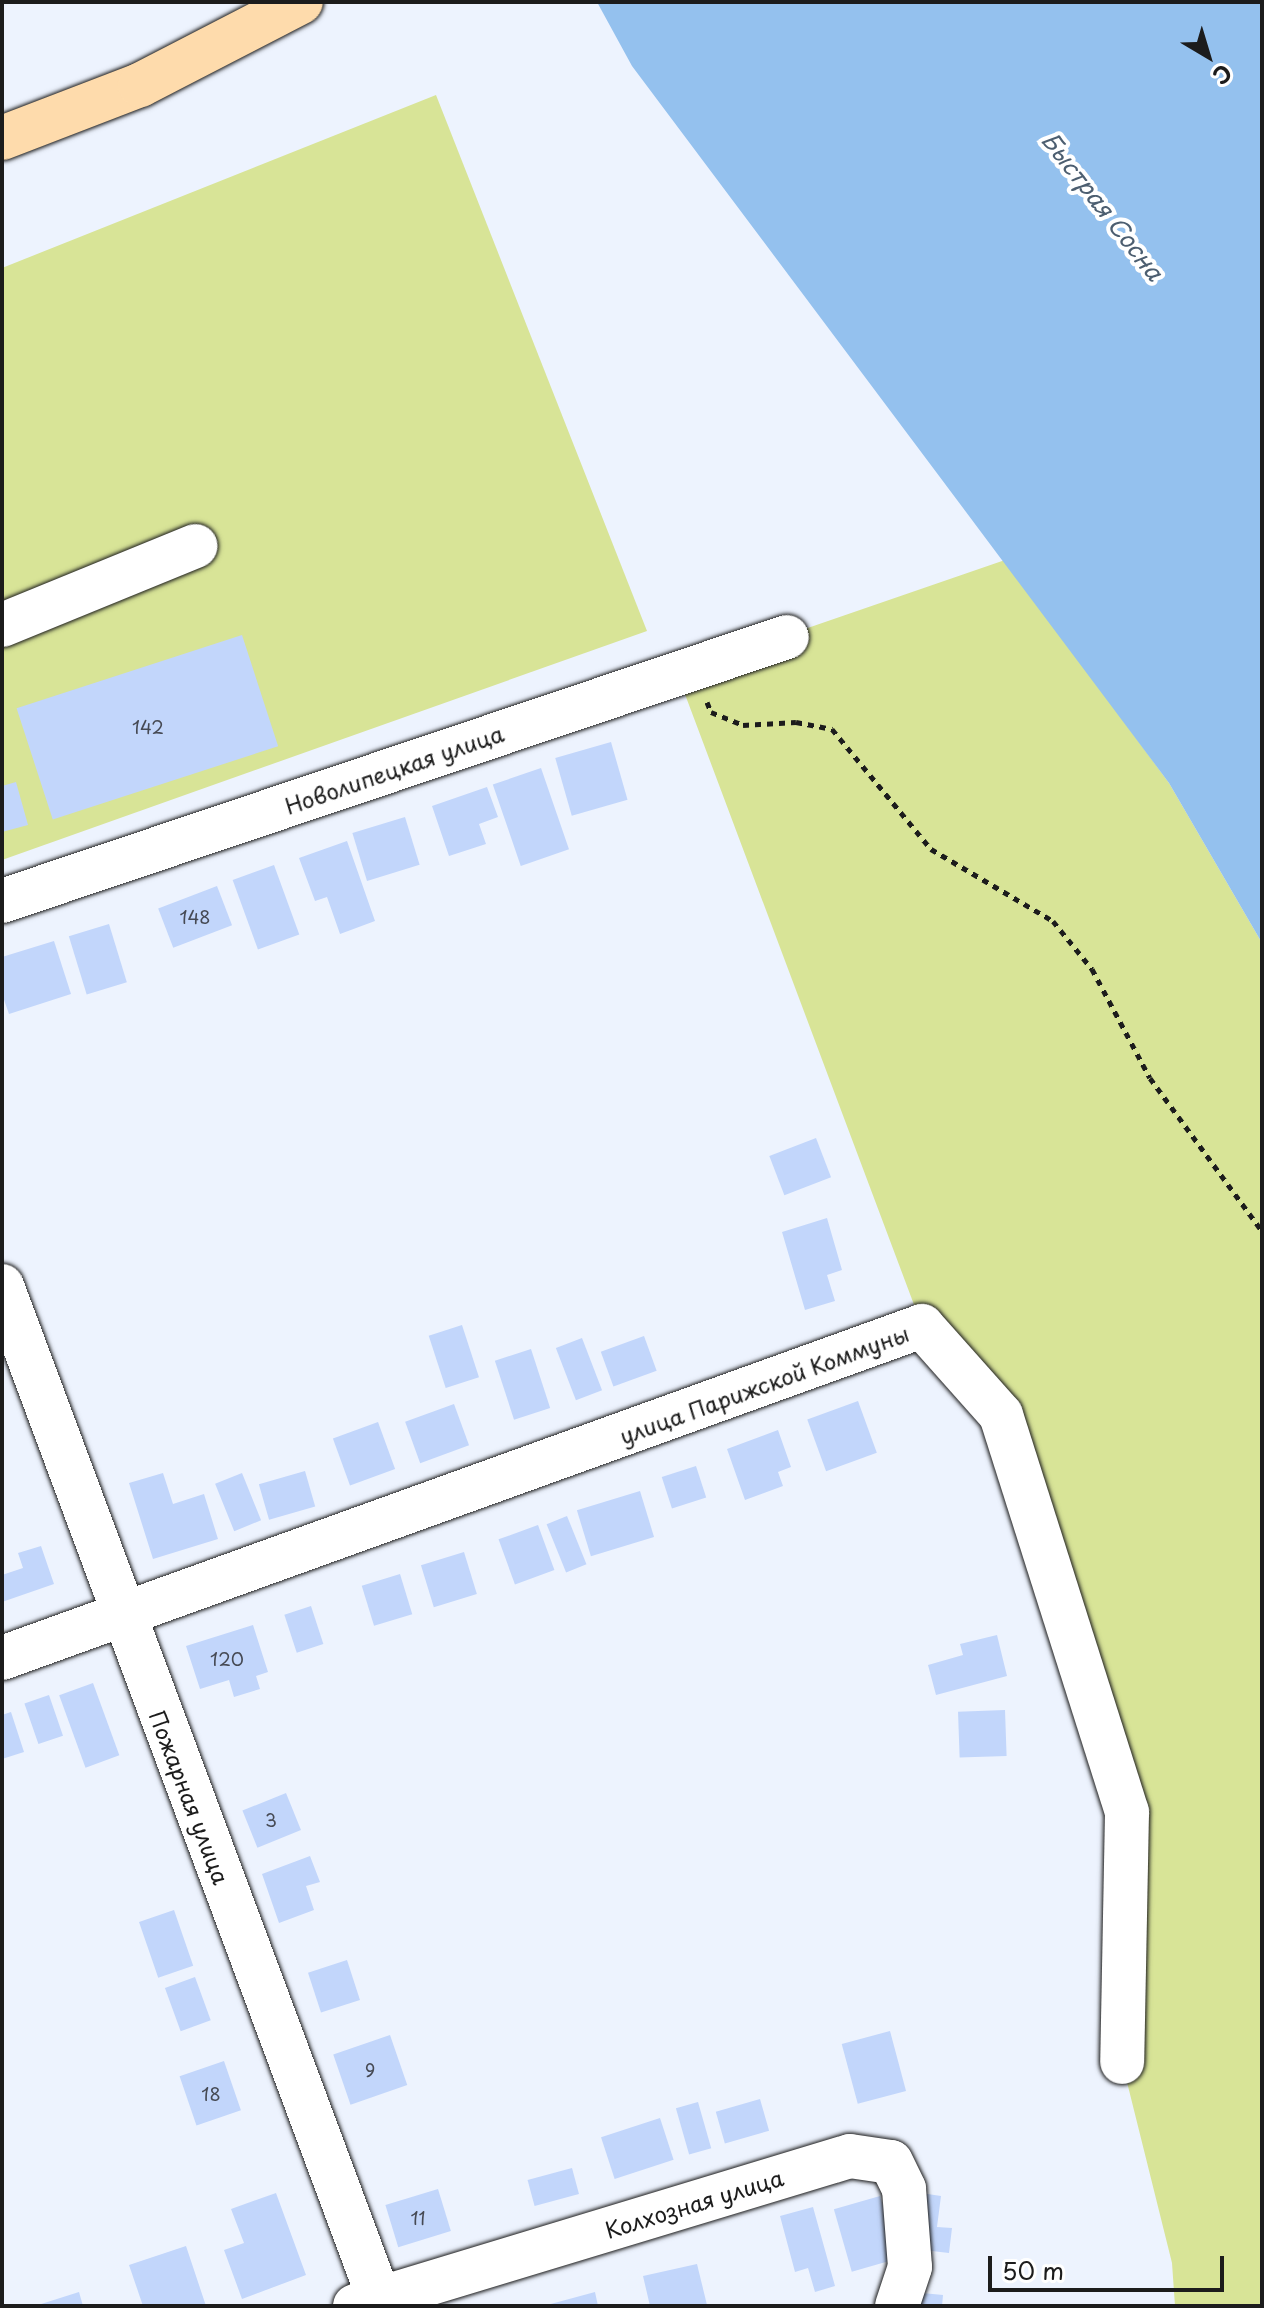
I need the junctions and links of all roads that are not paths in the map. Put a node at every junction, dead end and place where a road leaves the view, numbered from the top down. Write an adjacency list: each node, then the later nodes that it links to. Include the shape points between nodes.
1 (301, 2): 2 (main road, via 140,85)
2 (2, 138)
3 (196, 546): 4 (street)
4 (2, 625)
5 (787, 637): 6 (street, Новолипецкая улица)
6 (2, 901)
7 (2, 1286): 8 (street, Пожарная улица)
8 (122, 1617): 9 (street, улица Парижской Коммуны); 10 (street, улица Парижской Коммуны, via 922,1326 1001,1415 1127,1812); 11 (street, Пожарная улица)
9 (2, 1658)
10 (1122, 2062)
11 (372, 2303): 12 (street, Колхозная улица, via 850,2156 891,2162 904,2189 910,2267)
12 (897, 2306)

